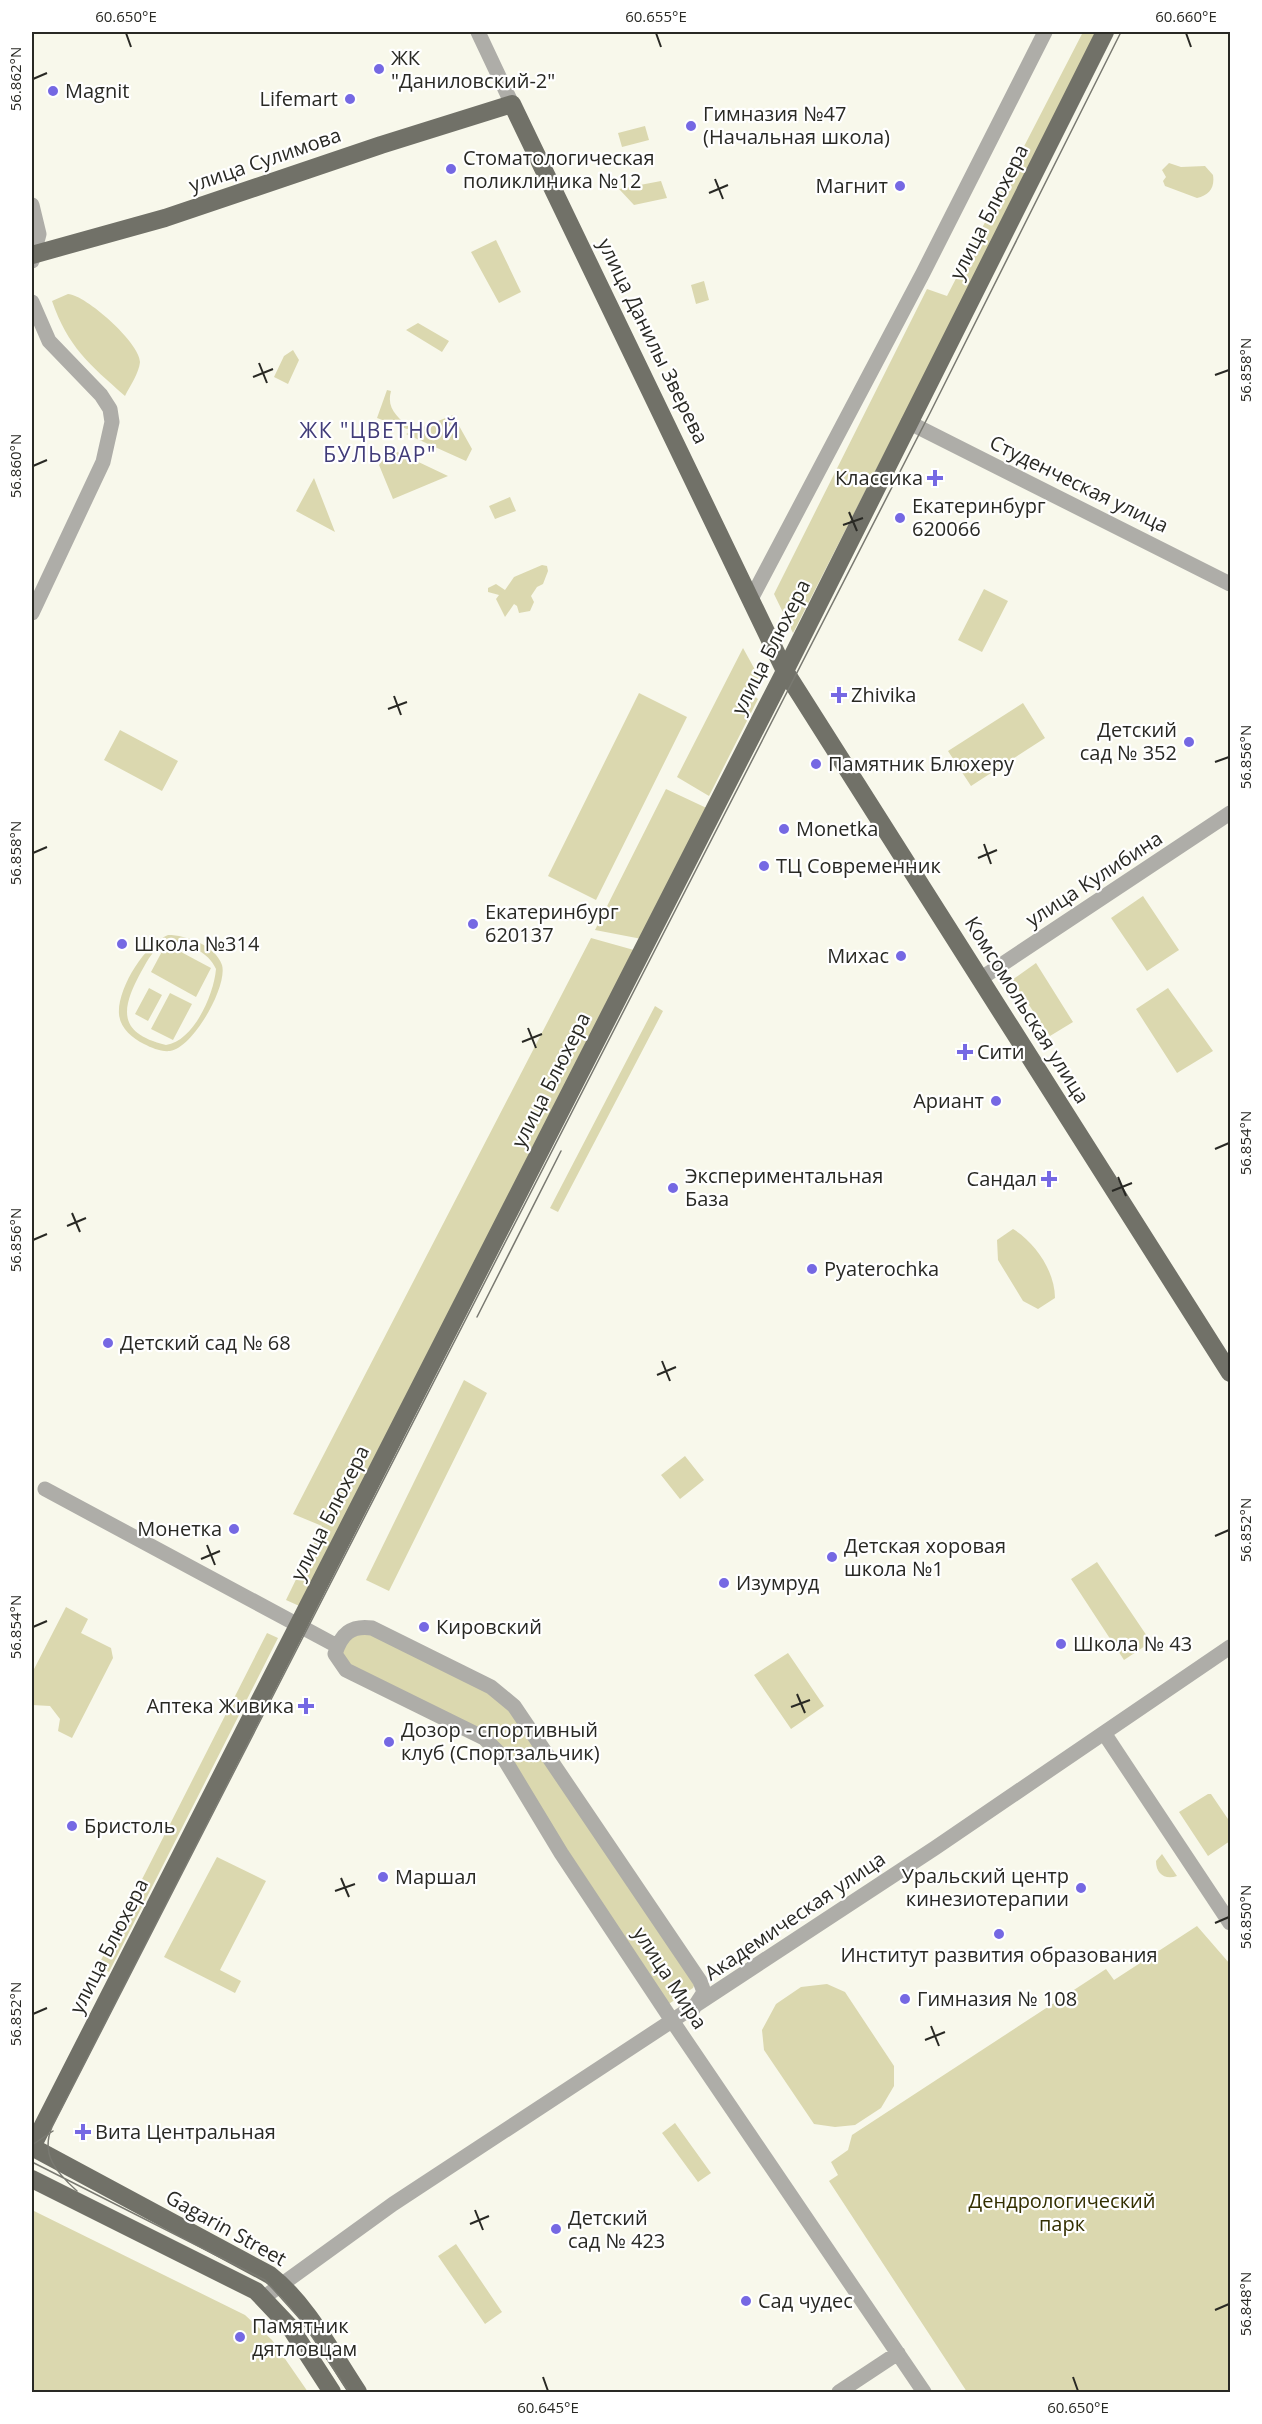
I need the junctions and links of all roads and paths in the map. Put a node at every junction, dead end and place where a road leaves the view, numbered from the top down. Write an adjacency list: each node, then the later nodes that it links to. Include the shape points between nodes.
1 (478, 32): 4 (street, улица Данилы Зверева)
2 (1045, 32): 10 (street)
3 (1105, 32): 8 (main road, улица Блюхера)
4 (512, 104): 6 (main road, улица Сулимова, via 165,218); 10 (main road, улица Данилы Зверева)
5 (32, 205): 6 (street, via 39,234)
6 (32, 257)
7 (32, 302): 11 (street, via 48,341 101,395 110,409 112,422 104,462)
8 (908, 422): 9 (street, Студенческая улица); 12 (main road, улица Блюхера)
9 (1230, 584)
10 (751, 599): 12 (main road, улица Данилы Зверева)
11 (32, 613)
12 (785, 671): 14 (main road, Комсомольская улица); 17 (main road, улица Блюхера)
13 (1230, 813): 14 (street, улица Кулибина)
14 (980, 979): 15 (main road, Комсомольская улица)
15 (1228, 1365)
16 (45, 1490): 17 (street)
17 (299, 1624): 18 (street); 24 (main road, улица Блюхера)
18 (338, 1646): 22 (street, улица Мира, via 352,1628 372,1628 491,1687 514,1706 700,1981 704,1992); 23 (street, улица Мира, via 335,1654 346,1670 493,1745)
19 (1230, 1647): 20 (street, Академическая улица)
20 (1104, 1734): 21 (street); 22 (street, Академическая улица)
21 (1230, 1923)
22 (693, 2009): 23 (street, Академическая улица)
23 (673, 2022): 26 (street, Академическая улица, via 510,2126); 28 (street, улица Мира)
24 (32, 2147): 26 (main road, Gagarin Street)
25 (32, 2179): 27 (main road, Gagarin Street, via 247,2284)
26 (281, 2284): 27 (street, Академическая улица); 30 (main road, Gagarin Street)
27 (263, 2298): 29 (main road, Gagarin Street, via 290,2327)
28 (898, 2353): 31 (street); 32 (street, улица Мира)
29 (332, 2392)
30 (358, 2392)
31 (839, 2392)
32 (924, 2392)

